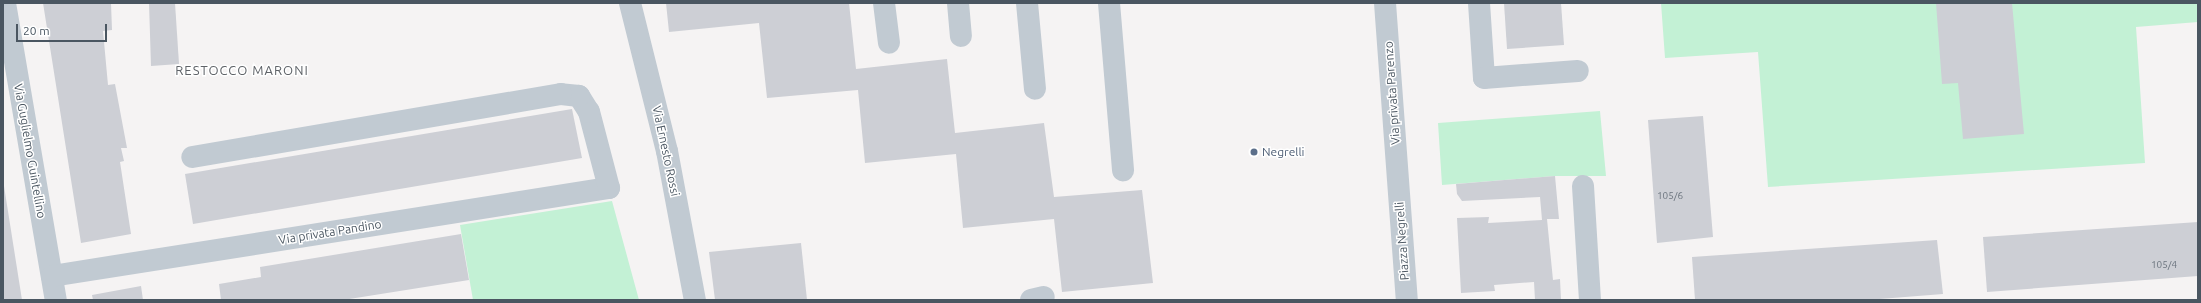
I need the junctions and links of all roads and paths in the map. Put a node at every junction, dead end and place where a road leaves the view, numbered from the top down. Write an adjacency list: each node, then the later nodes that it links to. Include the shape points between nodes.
1 (4, 3): 17 (street, Via Guglielmo Guintellino)
2 (630, 3): 19 (street, Via Ernesto Rossi, via 667,151)
3 (884, 3): 10 (street)
4 (958, 3): 9 (street)
5 (1028, 3): 12 (street)
6 (1108, 3): 14 (street)
7 (1385, 3): 15 (street, Via privata Parenzo)
8 (1479, 3): 11 (street, via 1484,78)
9 (961, 36)
10 (889, 43)
11 (1578, 72)
12 (1035, 89)
13 (192, 157): 17 (street, Via privata Pandino, via 561,94 578,96 589,112 609,188)
14 (1123, 170)
15 (1398, 183): 20 (street, Piazza Negrelli)
16 (1583, 186): 21 (street)
17 (52, 276): 18 (street, Via Guglielmo Guintellino)
18 (56, 300)
19 (695, 300)
20 (1407, 300)
21 (1590, 300)

